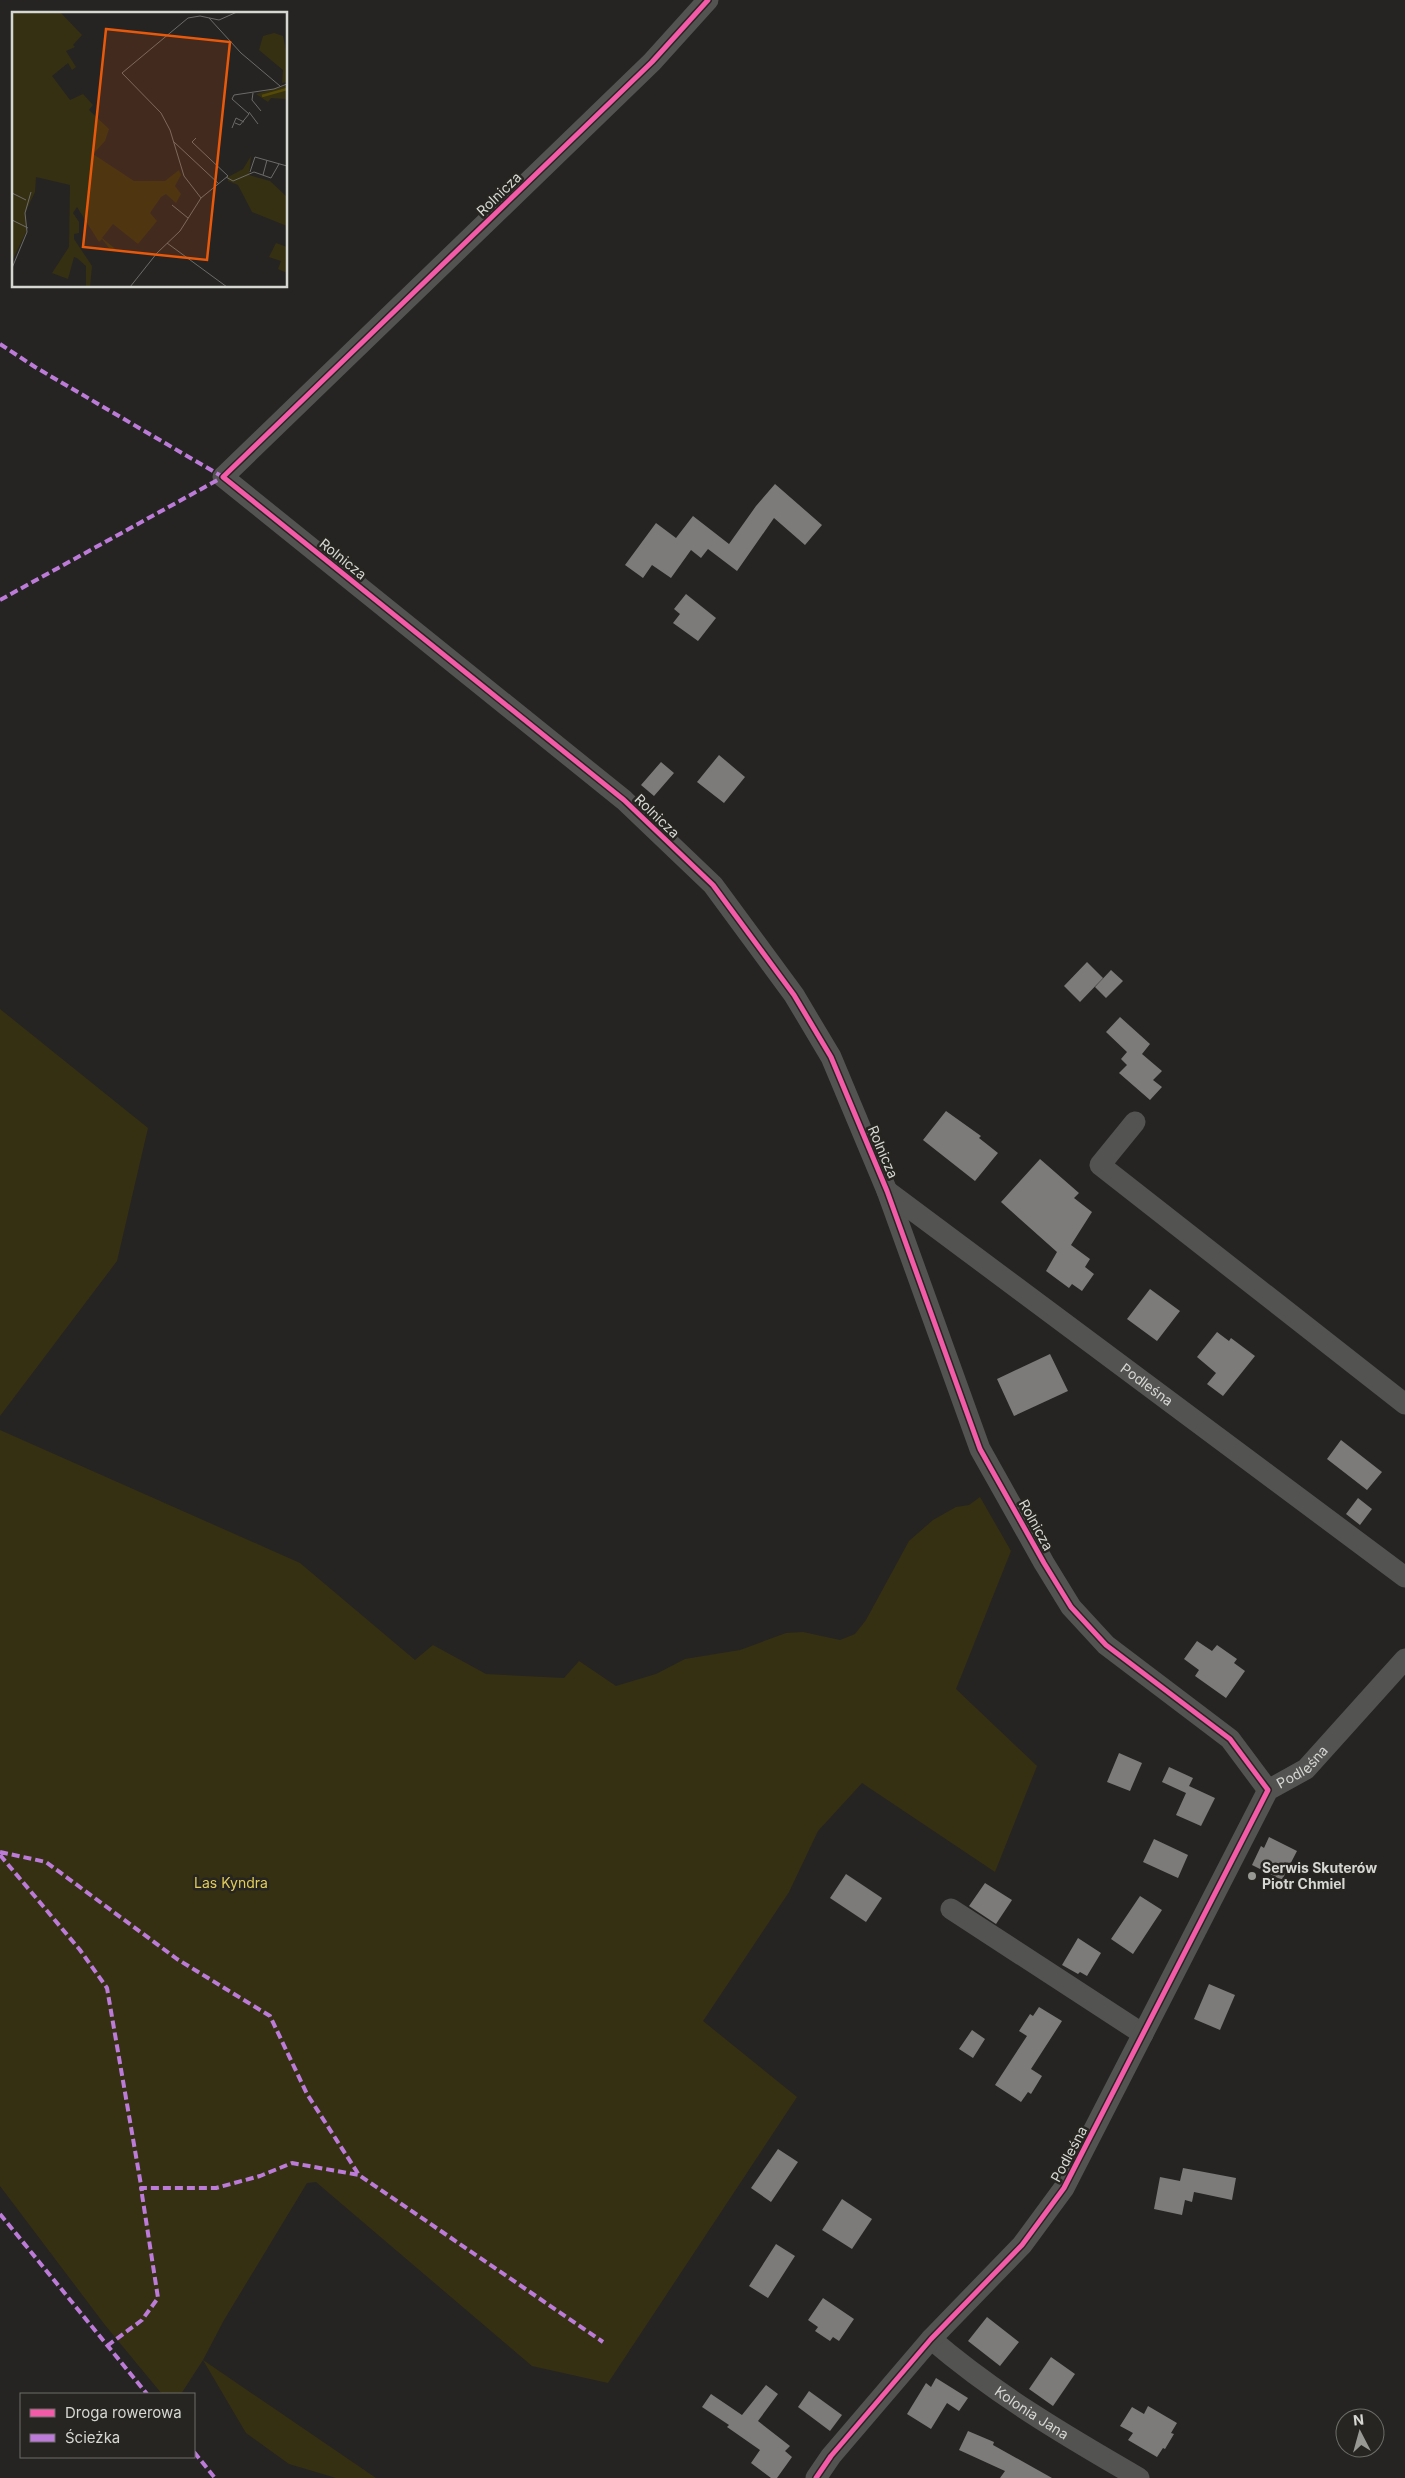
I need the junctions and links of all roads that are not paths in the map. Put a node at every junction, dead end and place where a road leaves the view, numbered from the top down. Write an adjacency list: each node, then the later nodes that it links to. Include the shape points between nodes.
1 (708, 0): 3 (street, Rolnicza, via 652,62 223,477 624,800 713,885 794,995 831,1057)
2 (1135, 1122): 4 (street, via 1100,1165)
3 (887, 1191): 5 (street, Podleśna); 7 (street, Rolnicza, via 980,1449 1071,1606 1106,1645 1230,1739)
4 (1405, 1404)
5 (1405, 1577)
6 (1405, 1658): 7 (street, Podleśna, via 1306,1769)
7 (1268, 1790): 9 (street, Podleśna)
8 (951, 1909): 9 (street)
9 (1143, 2034): 10 (street, Podleśna, via 1064,2188 1022,2245)
10 (932, 2339): 11 (street, Podleśna, via 831,2456); 12 (street, Kolonia Jana, via 988,2385 1077,2443)
11 (816, 2478)
12 (1139, 2478)

